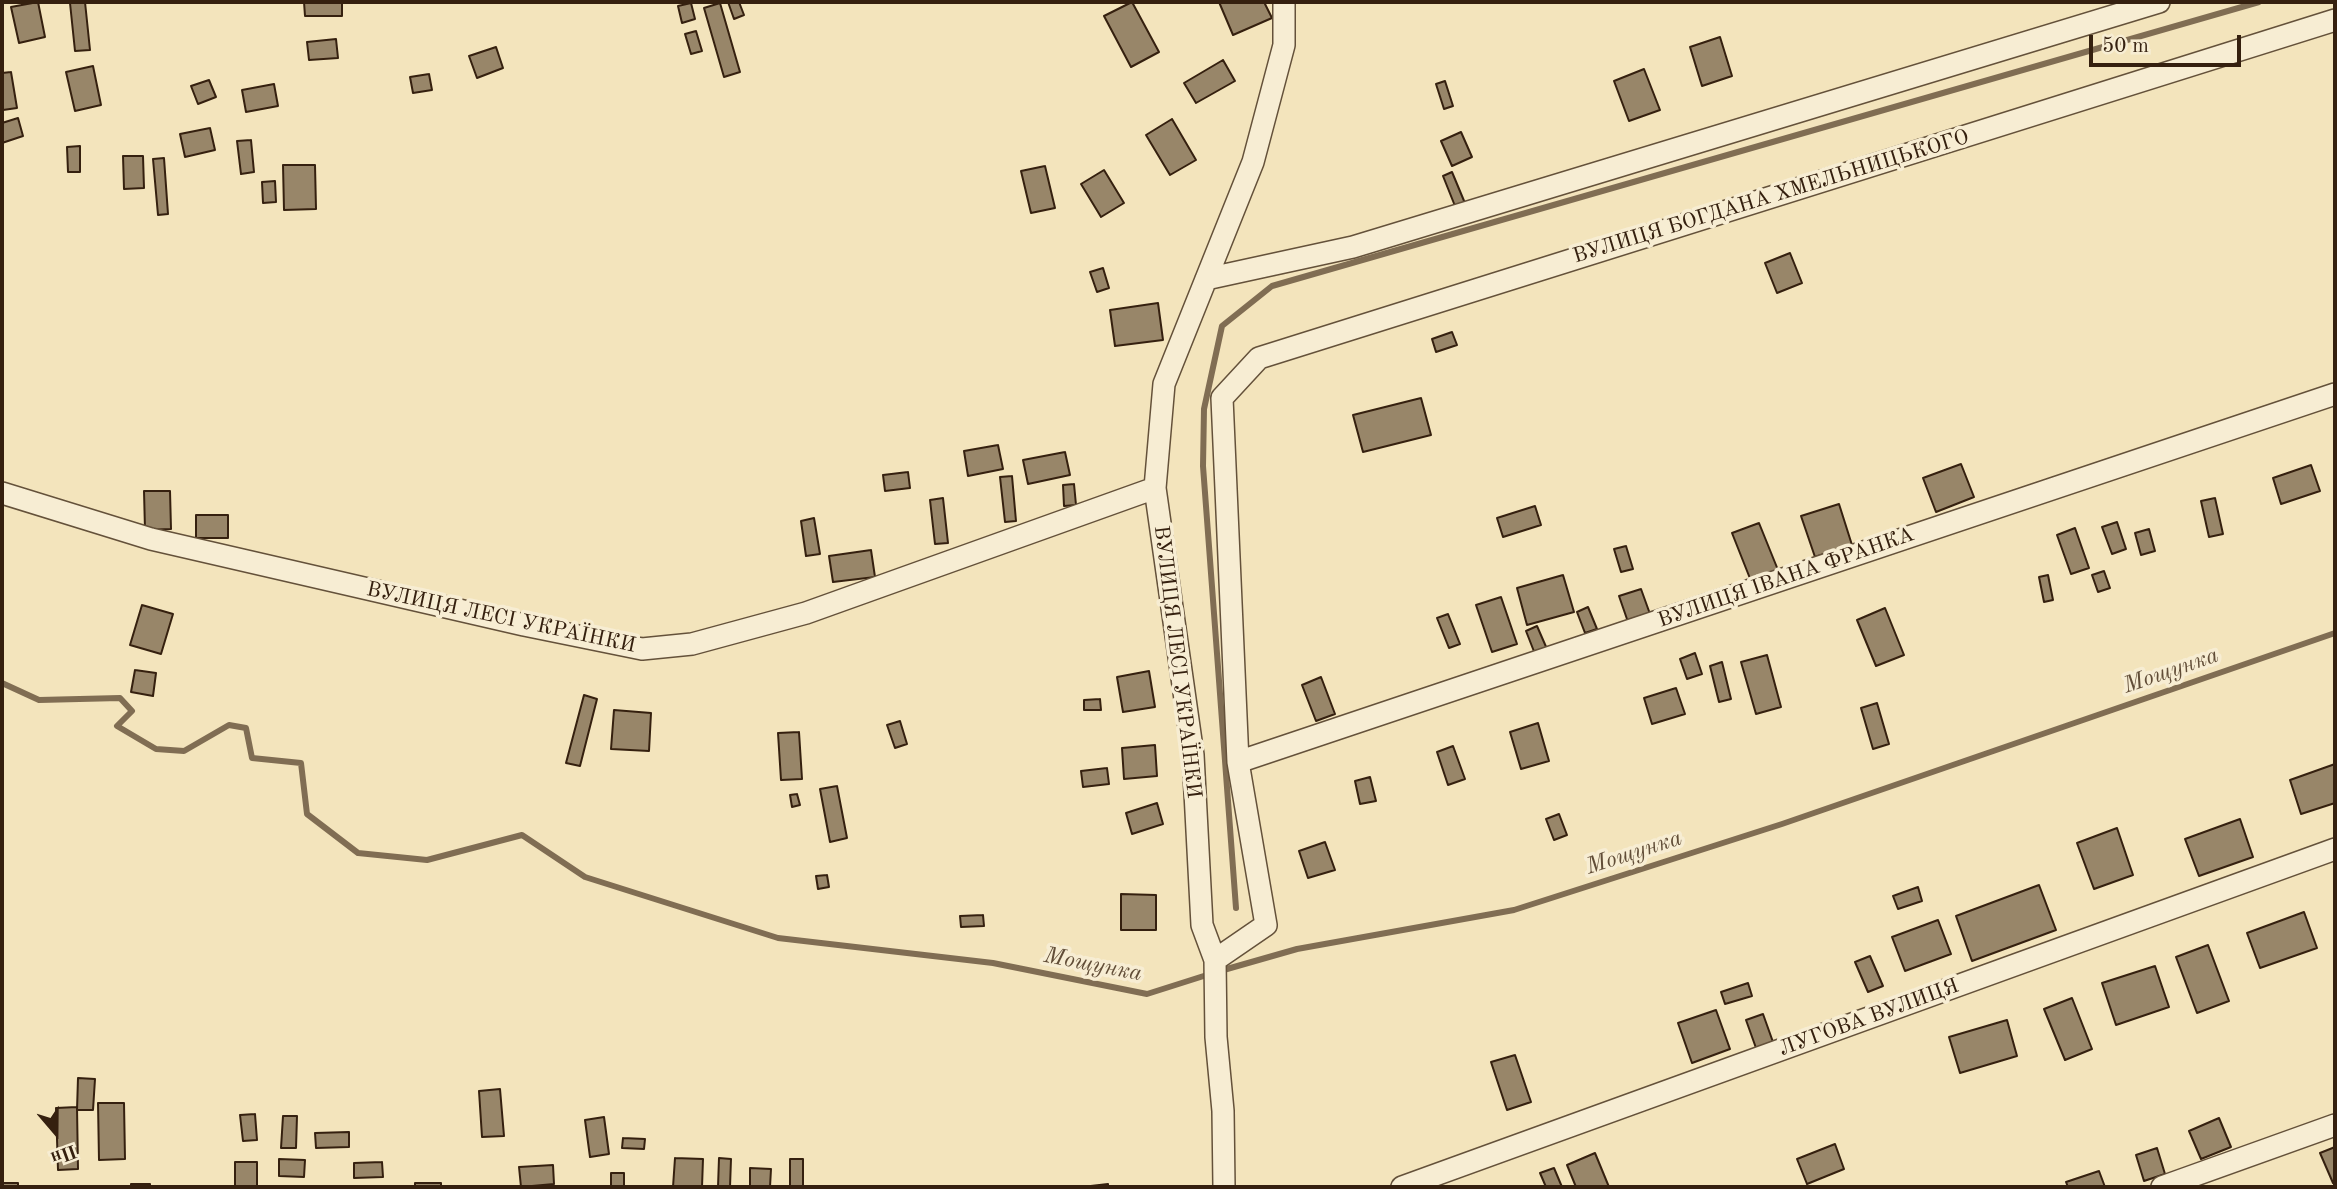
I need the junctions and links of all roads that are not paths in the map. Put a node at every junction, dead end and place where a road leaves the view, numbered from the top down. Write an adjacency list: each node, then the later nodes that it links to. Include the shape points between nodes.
1 (1284, 2): 4 (street, ВУЛИЦЯ ЛЕСІ УКРАЇНКИ, via 1284,45 1253,162)
2 (2159, 2): 4 (street, via 1353,247)
3 (2335, 19): 8 (street, ВУЛИЦЯ БОГДАНА ХМЕЛЬНИЦЬКОГО, via 1259,358 1222,398)
4 (1206, 279): 6 (street, ВУЛИЦЯ ЛЕСІ УКРАЇНКИ, via 1164,384)
5 (2335, 394): 8 (street, ВУЛИЦЯ ІВАНА ФРАНКА)
6 (1154, 488): 7 (street, ВУЛИЦЯ ЛЕСІ УКРАЇНКИ, via 806,613 692,644 642,649 151,539); 10 (street, ВУЛИЦЯ ЛЕСІ УКРАЇНКИ, via 1193,755 1202,925)
7 (2, 493)
8 (1238, 762): 10 (street, via 1266,925)
9 (2335, 849): 13 (street, ЛУГОВА ВУЛИЦЯ)
10 (1215, 960): 12 (street, ВУЛИЦЯ ЛЕСІ УКРАЇНКИ)
11 (2335, 1125): 14 (street)
12 (1224, 1187)
13 (1402, 1187)
14 (2162, 1187)

